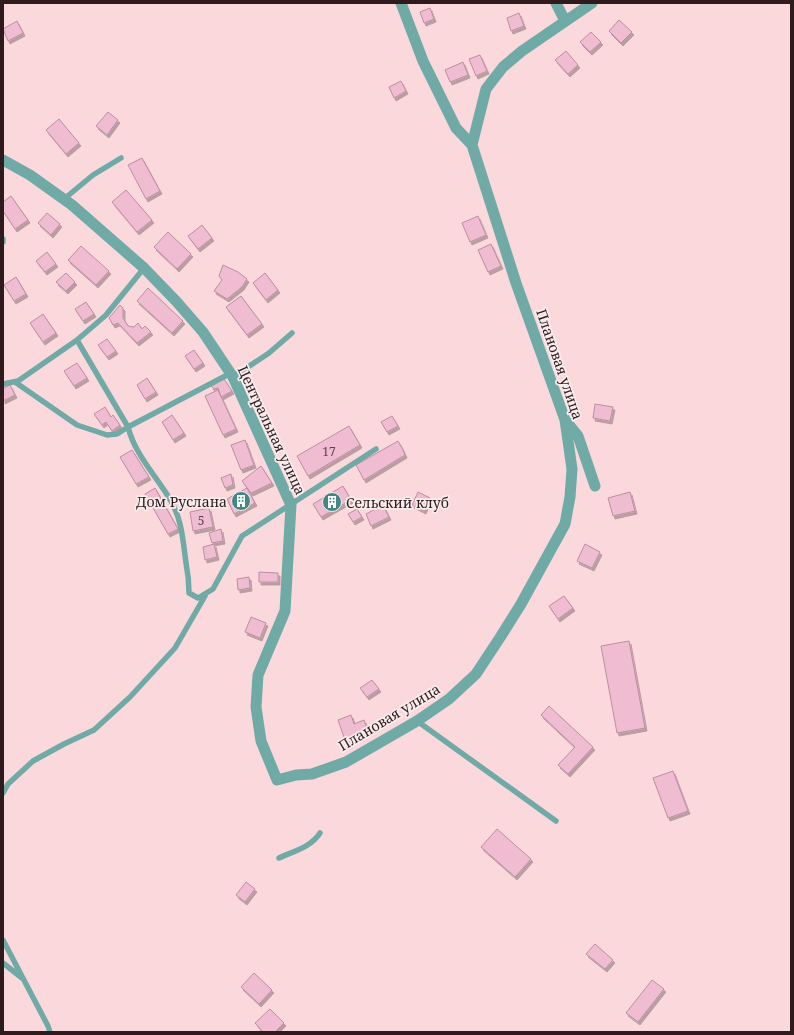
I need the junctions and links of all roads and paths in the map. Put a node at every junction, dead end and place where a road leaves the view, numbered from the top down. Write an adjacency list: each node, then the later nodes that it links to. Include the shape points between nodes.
1 (400, 3): 5 (street, Плановая улица, via 426,68 456,128)
2 (556, 3): 4 (street)
3 (592, 3): 4 (street)
4 (565, 22): 5 (street, via 503,67 486,89)
5 (472, 145): 17 (street, Плановая улица, via 516,283)
6 (121, 158): 8 (lane, via 93,175)
7 (3, 160): 8 (street, Центральная улица)
8 (64, 199): 11 (street, Центральная улица)
9 (3, 238): 10 (lane)
10 (3, 242)
11 (144, 268): 13 (lane, via 106,315); 14 (street, Центральная улица, via 203,332)
12 (292, 333): 14 (lane, via 269,353)
13 (77, 340): 15 (lane); 18 (lane)
14 (232, 375): 18 (lane); 21 (street, Центральная улица)
15 (16, 382): 16 (lane); 18 (lane, via 77,425 107,435 117,434)
16 (3, 384)
17 (565, 420): 20 (street, via 578,436); 23 (street, Плановая улица, via 572,469 565,524 521,604 476,674 449,699)
18 (128, 427): 22 (lane, via 131,437 180,521 189,593 198,598)
19 (376, 449): 21 (lane)
20 (595, 486)
21 (291, 505): 22 (lane, via 242,536 213,589); 24 (street, Центральная улица, via 285,611 258,675 256,707 261,741)
22 (206, 594): 25 (lane, via 175,648 130,697 94,730 33,761 8,784)
23 (417, 721): 24 (street, Плановая улица, via 346,762 312,774); 26 (lane)
24 (277, 780)
25 (3, 793)
26 (556, 821)
27 (320, 833): 28 (lane, via 310,844)
28 (279, 858)
29 (3, 940): 31 (lane)
30 (3, 963): 31 (lane)
31 (24, 979): 32 (lane)
32 (50, 1032)

